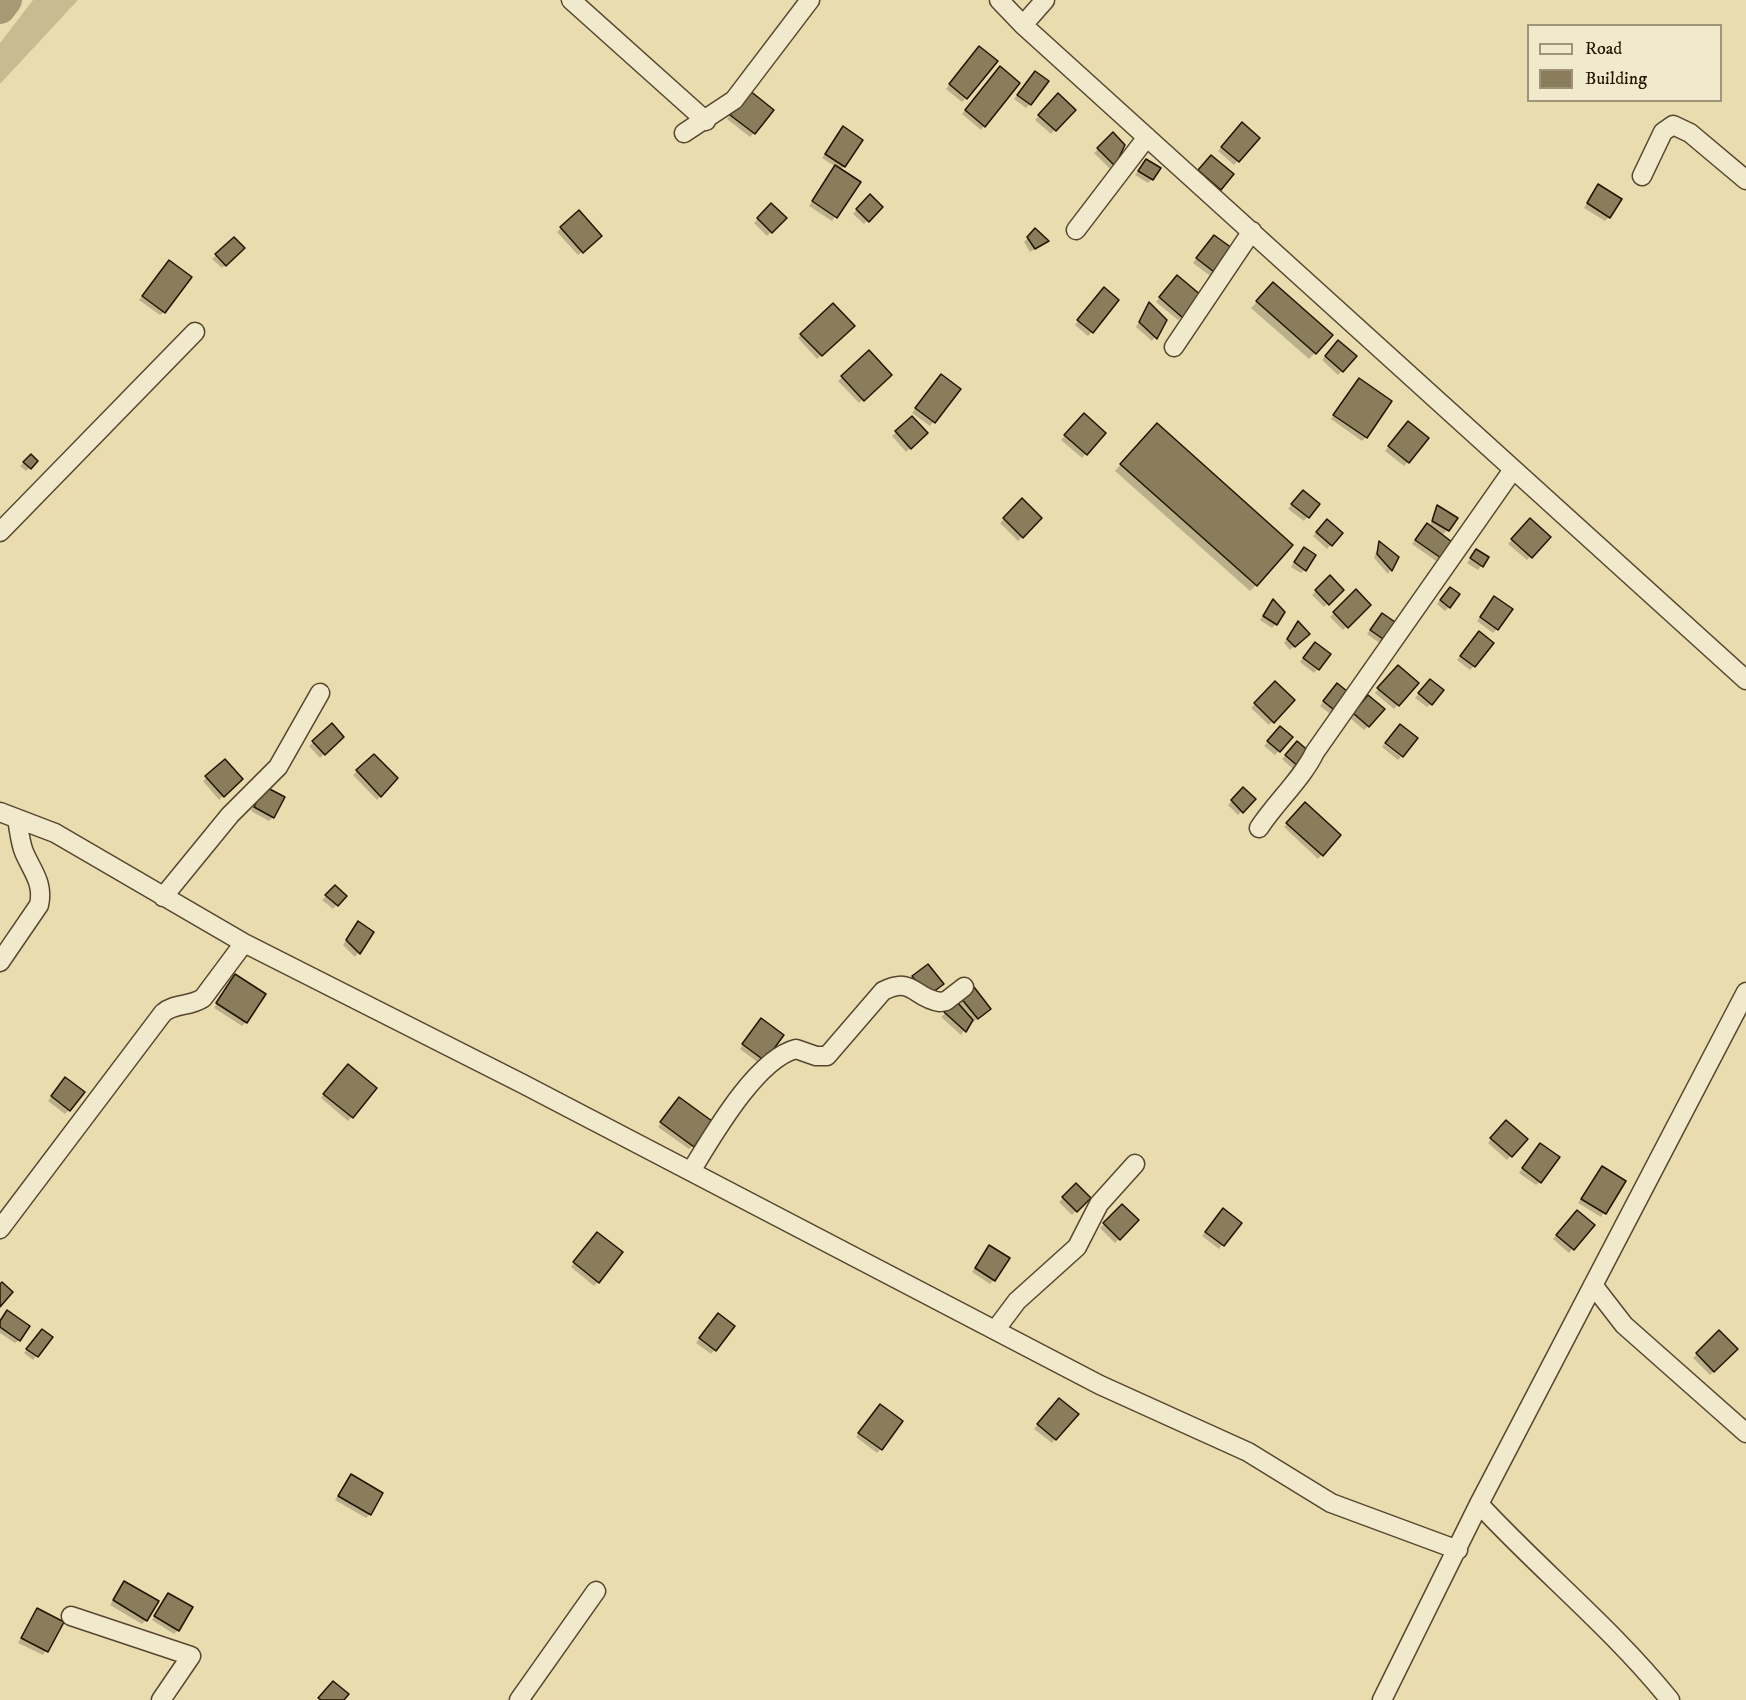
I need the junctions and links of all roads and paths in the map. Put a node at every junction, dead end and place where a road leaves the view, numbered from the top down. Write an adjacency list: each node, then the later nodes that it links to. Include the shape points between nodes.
1 (571, 0): 6 (street)
2 (810, 0): 6 (street, via 734,100)
3 (999, 0): 5 (street)
4 (1045, 0): 5 (street)
5 (1023, 25): 8 (street)
6 (706, 121): 7 (street)
7 (684, 133)
8 (1147, 137): 11 (street); 12 (street)
9 (1642, 176): 10 (street, via 1663,132 1673,125 1690,133)
10 (1746, 180)
11 (1076, 230)
12 (1252, 231): 14 (street); 15 (street)
13 (195, 332): 16 (street)
14 (1174, 347)
15 (1512, 471): 17 (street); 21 (street, via 1309,765)
16 (0, 532)
17 (1746, 680)
18 (320, 693): 22 (street, via 278,767 230,814)
19 (0, 812): 20 (street)
20 (17, 819): 22 (street, via 55,833); 24 (street, via 23,850 40,884 41,897)
21 (1259, 828)
22 (163, 897): 23 (street)
23 (244, 943): 28 (street); 29 (street, via 203,998 163,1013)
24 (0, 962)
25 (964, 987): 28 (street, via 940,1002 904,984 893,986 844,1034 833,1053 816,1056 796,1049 778,1056 726,1116)
26 (1746, 992): 30 (street)
27 (1135, 1164): 31 (street, via 1099,1204 1077,1247 1017,1301)
28 (691, 1171): 31 (street)
29 (0, 1229)
30 (1593, 1285): 32 (street, via 1624,1325); 33 (street)
31 (996, 1329): 34 (street, via 1100,1385 1248,1452 1331,1503)
32 (1746, 1433)
33 (1479, 1504): 34 (street); 40 (street, via 1540,1568 1617,1638)
34 (1458, 1550): 39 (street)
35 (596, 1591): 38 (street)
36 (71, 1616): 37 (street, via 191,1656)
37 (161, 1700)
38 (519, 1700)
39 (1382, 1700)
40 (1670, 1700)

